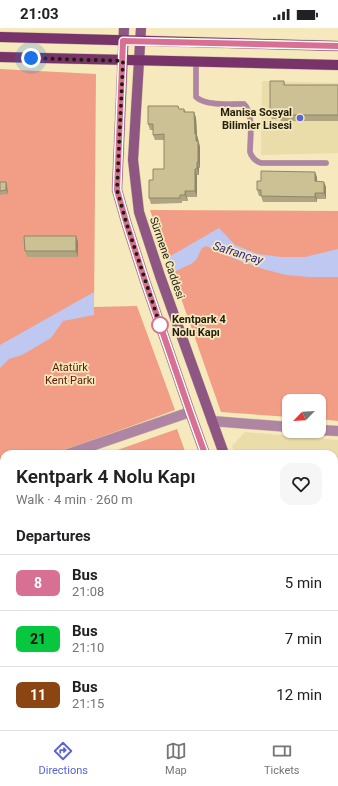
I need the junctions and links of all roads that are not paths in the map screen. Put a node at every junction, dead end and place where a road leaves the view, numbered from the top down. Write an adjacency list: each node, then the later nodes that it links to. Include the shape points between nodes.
1 (124, 28): 5 (main road)
2 (141, 28): 4 (main road, Sürmene Caddesi)
3 (0, 37): 5 (main road)
4 (140, 40): 5 (main road); 6 (main road); 9 (main road, Sürmene Caddesi)
5 (123, 41): 8 (main road)
6 (338, 46)
7 (0, 57): 8 (main road)
8 (123, 61): 9 (main road); 14 (main road, via 117,190)
9 (139, 61): 10 (main road); 13 (main road, Sürmene Caddesi, via 132,160 139,212)
10 (196, 62): 11 (main road); 12 (lane, via 196,97 200,101 244,104 247,107 250,113 250,152 256,161)
11 (338, 65)
12 (326, 163)
13 (160, 276): 14 (main road); 16 (main road, Sürmene Caddesi)
14 (145, 281): 15 (main road)
15 (190, 412): 19 (main road); 21 (street)
16 (213, 423): 17 (street); 19 (main road); 23 (main road, Sürmene Caddesi)
17 (282, 427)
18 (326, 430): 20 (street)
19 (197, 431): 22 (main road)
20 (338, 431)
21 (80, 450)
22 (204, 450)
23 (223, 450)

